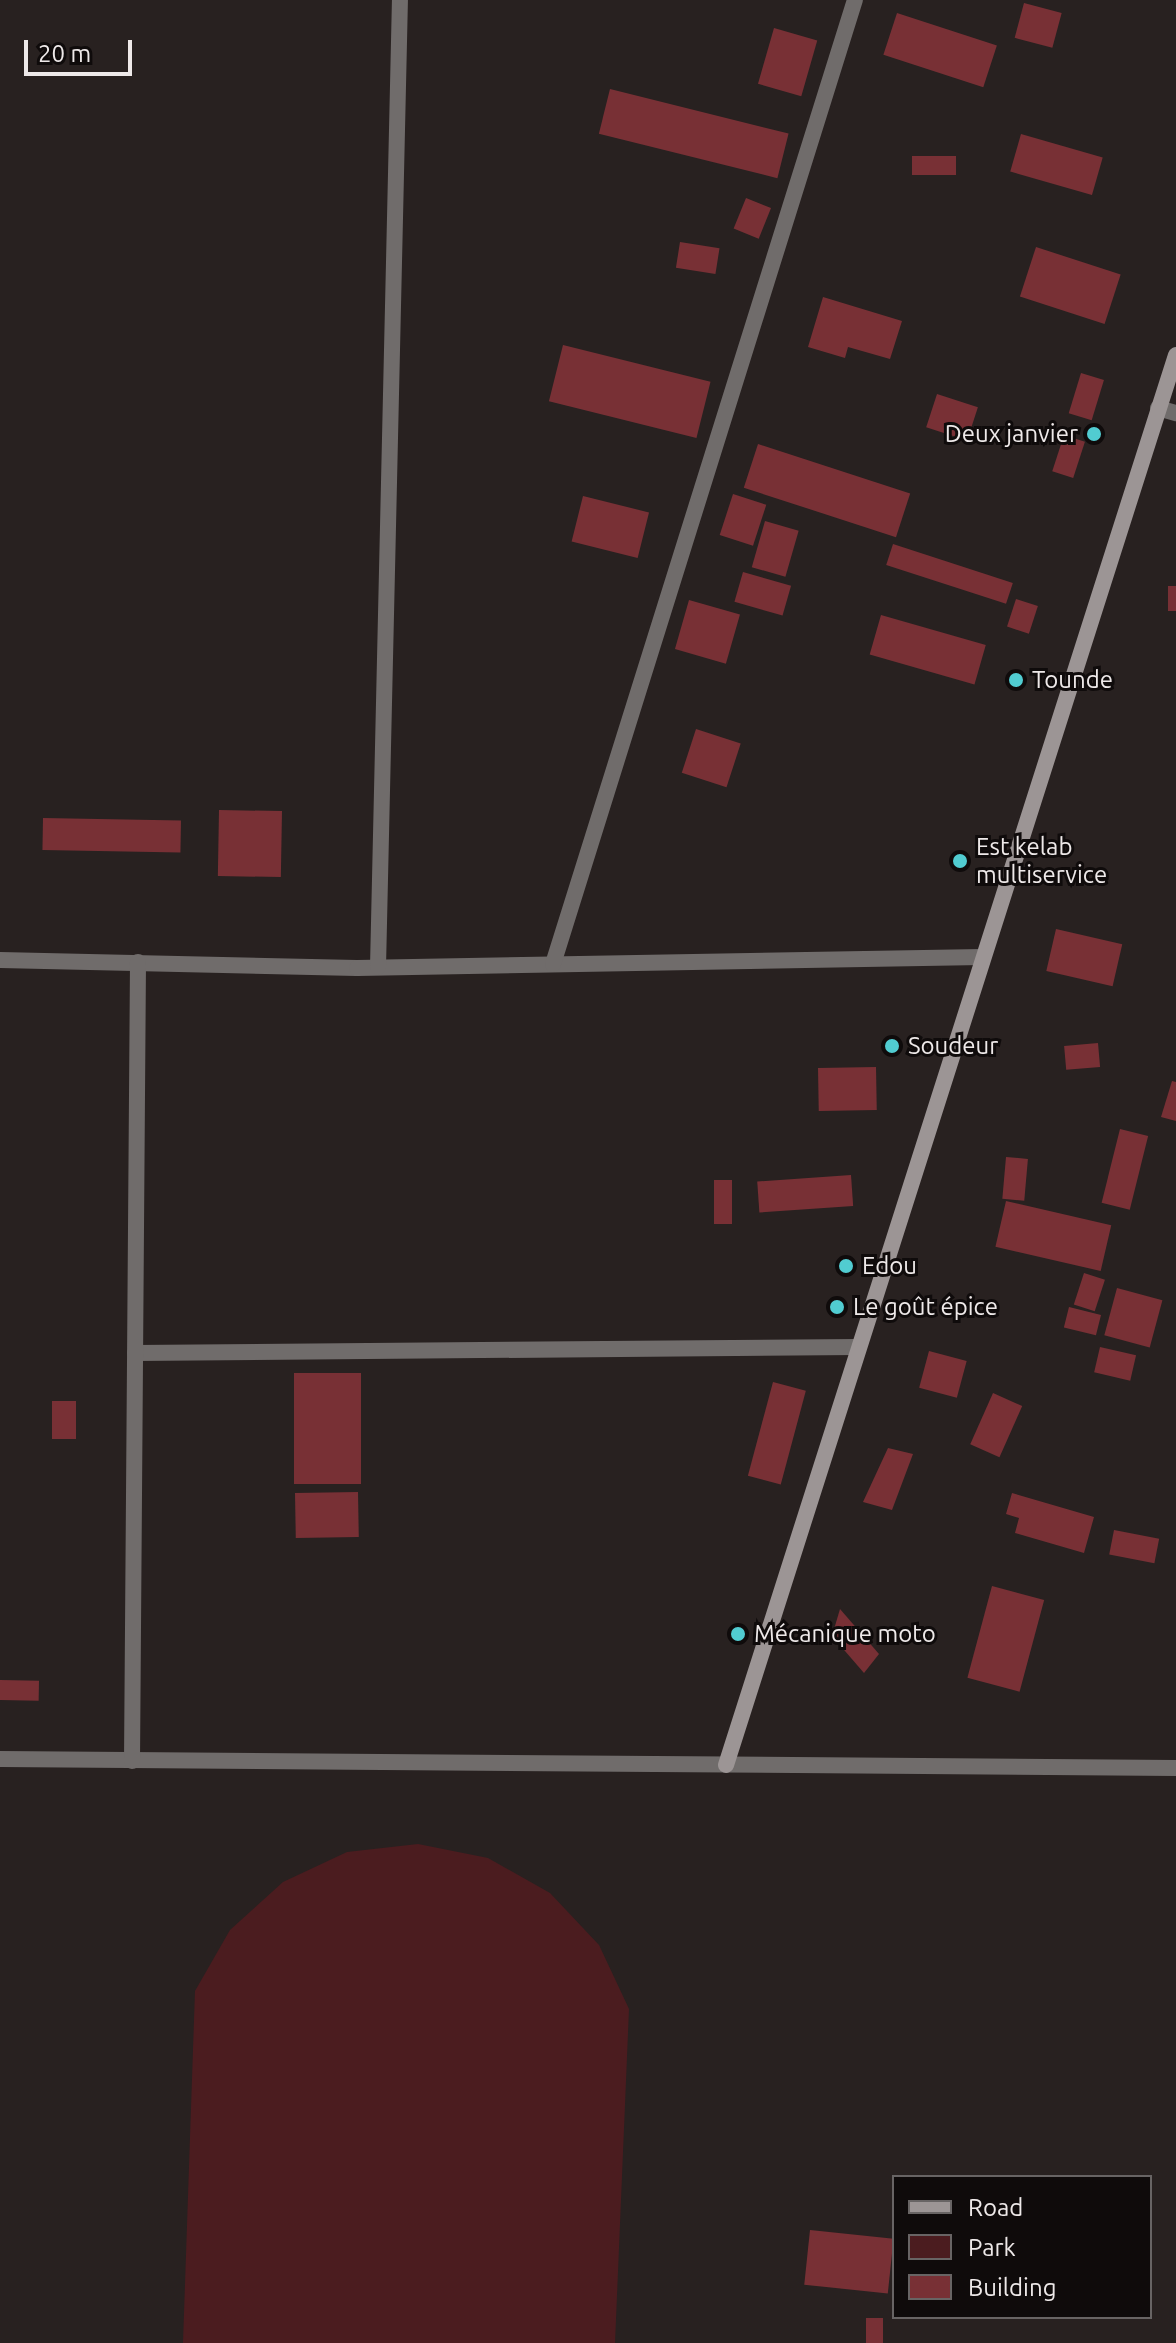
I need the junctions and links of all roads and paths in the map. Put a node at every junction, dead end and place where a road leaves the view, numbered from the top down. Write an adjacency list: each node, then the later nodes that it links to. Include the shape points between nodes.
1 (400, 0): 10 (street)
2 (855, 0): 9 (street)
3 (1176, 355): 4 (street)
4 (1158, 408): 5 (street); 6 (street)
5 (1176, 413)
6 (982, 957): 9 (street); 11 (street)
7 (0, 960): 8 (street)
8 (138, 962): 10 (street); 12 (street)
9 (553, 964): 10 (street)
10 (378, 967)
11 (857, 1347): 12 (street); 16 (street)
12 (135, 1353): 14 (street)
13 (0, 1759): 14 (street)
14 (132, 1761): 16 (street)
15 (1175, 1764): 16 (street)
16 (726, 1765)

